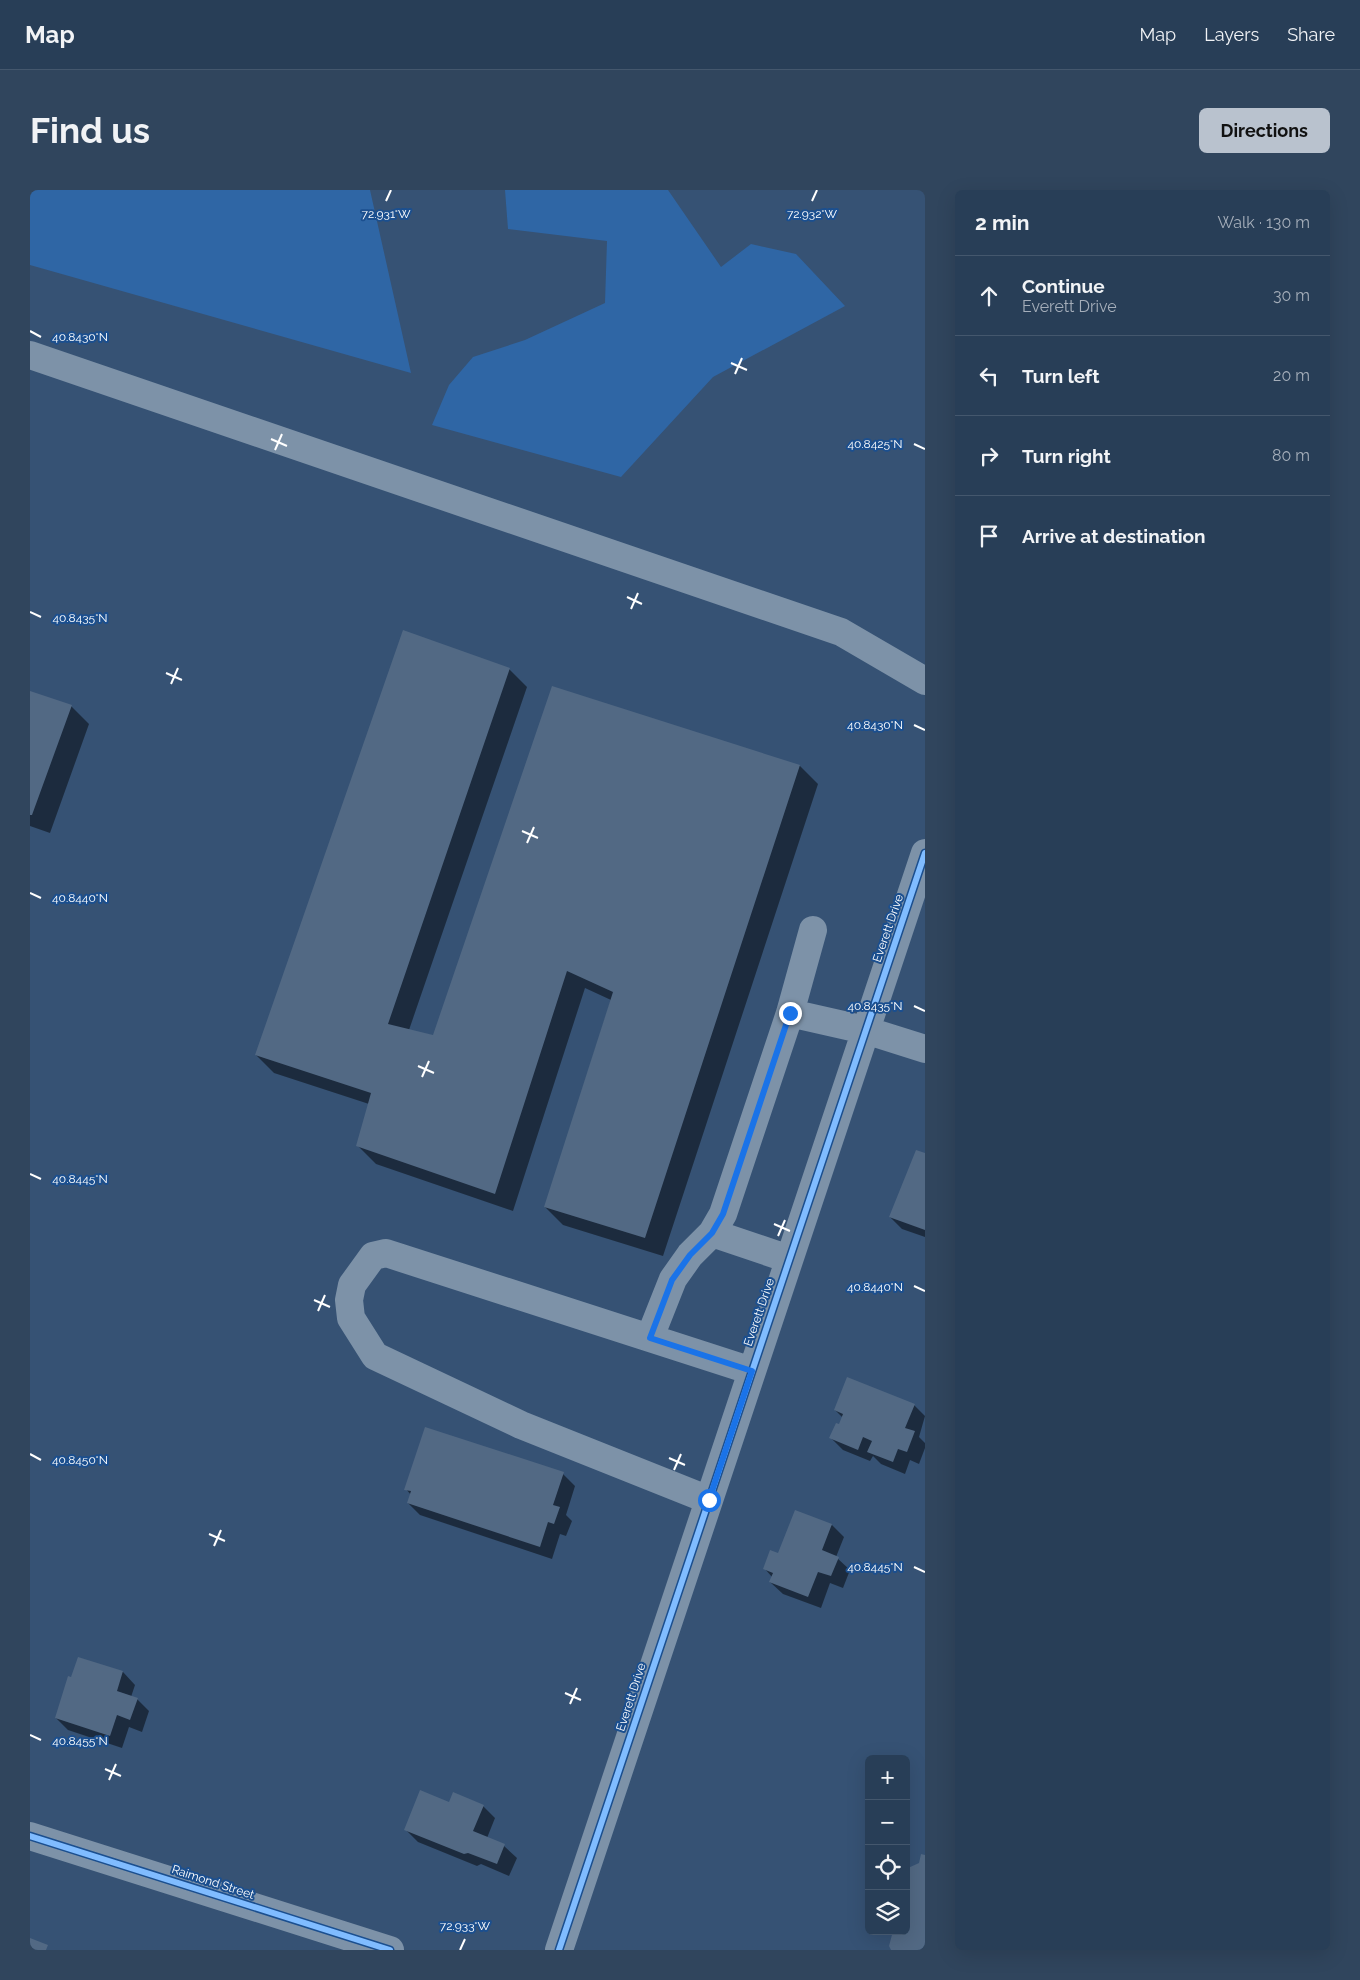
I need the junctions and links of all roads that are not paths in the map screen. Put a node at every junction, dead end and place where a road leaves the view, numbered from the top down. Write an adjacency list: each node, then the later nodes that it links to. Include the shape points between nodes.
1 (30, 355): 2 (street, via 841,632)
2 (925, 681)
3 (925, 853): 6 (street, Everett Drive)
4 (813, 930): 5 (street)
5 (790, 1013): 6 (street); 8 (street, via 723,1214)
6 (865, 1030): 7 (street); 9 (street, Everett Drive)
7 (925, 1049)
8 (712, 1233): 9 (street); 10 (street, via 672,1280)
9 (789, 1258): 11 (street, Everett Drive)
10 (650, 1338): 11 (street); 12 (street, via 386,1253 373,1256 352,1286 351,1318 375,1356 521,1425)
11 (752, 1371): 12 (street, Everett Drive)
12 (709, 1500): 15 (street, Everett Drive)
13 (30, 1836): 14 (street, Raimond Street)
14 (390, 1950)
15 (559, 1950)

